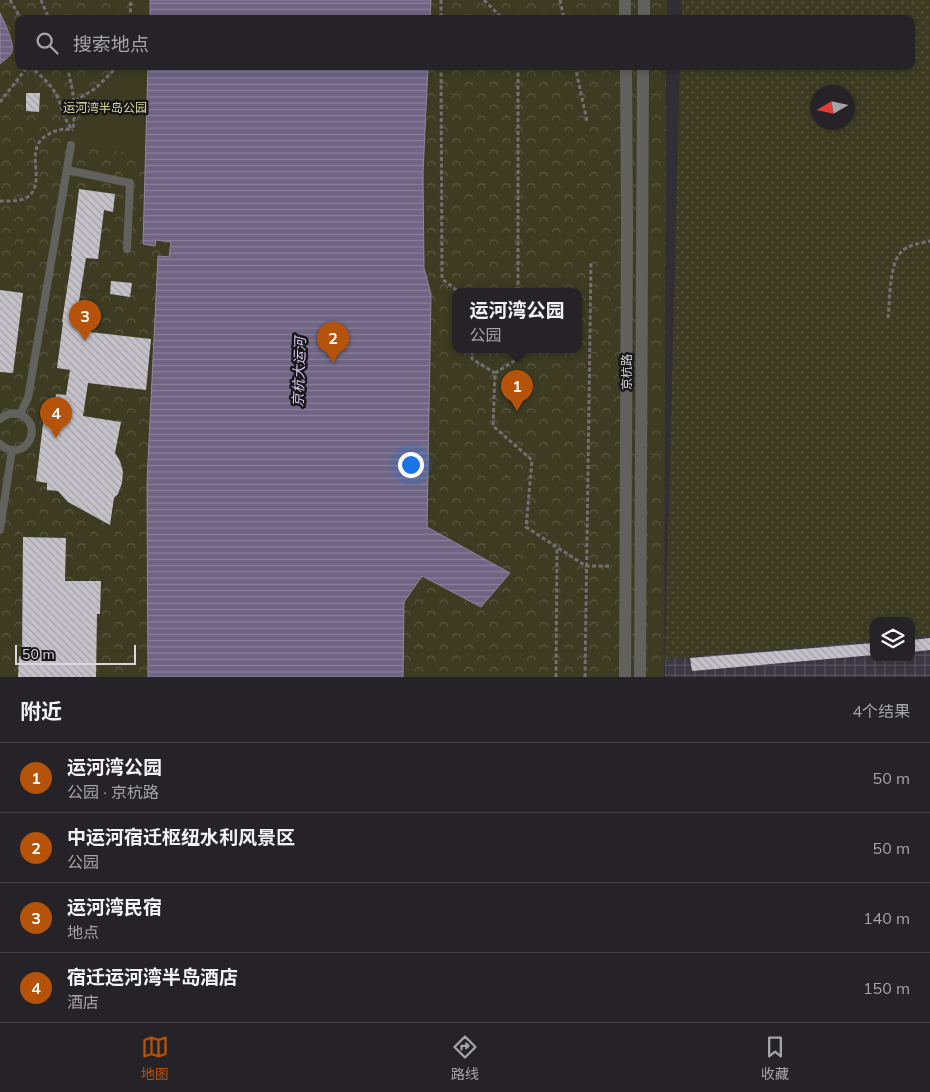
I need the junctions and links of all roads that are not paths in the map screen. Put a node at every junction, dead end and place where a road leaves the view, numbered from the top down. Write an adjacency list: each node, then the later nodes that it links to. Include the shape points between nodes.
1 (625, 0): 3 (street)
2 (644, 0): 4 (street)
3 (625, 15)
4 (644, 15)
5 (626, 70): 15 (street, 京杭路)
6 (643, 70): 16 (street, 京杭路)
7 (71, 145): 8 (lane)
8 (67, 170): 9 (lane, via 130,183); 10 (lane, via 28,398)
9 (127, 249)
10 (20, 414): 11 (lane, via 9,414); 13 (lane, via 29,422 31,439 23,448)
11 (0, 419)
12 (0, 444): 13 (lane)
13 (12, 450): 14 (lane)
14 (0, 530)
15 (625, 677)
16 (640, 677)

